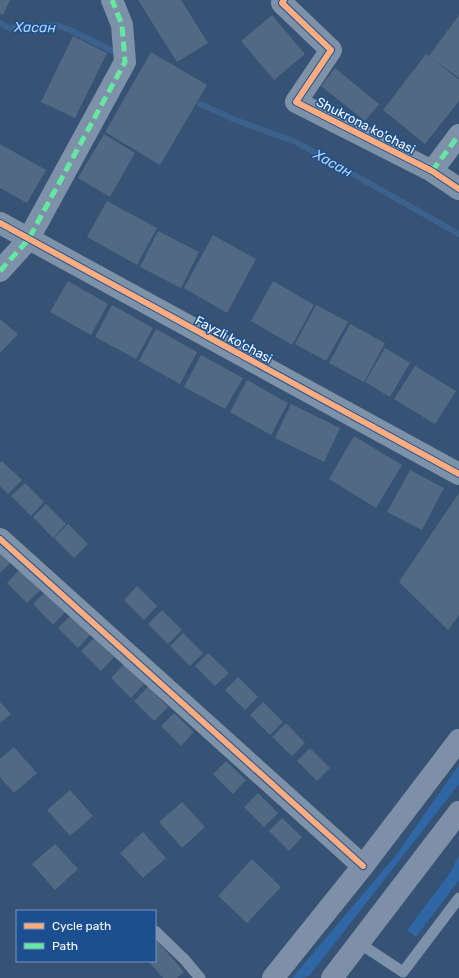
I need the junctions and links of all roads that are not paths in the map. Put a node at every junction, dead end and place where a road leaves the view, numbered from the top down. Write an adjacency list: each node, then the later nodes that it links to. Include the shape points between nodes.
1 (112, 0): 7 (street, via 122,25 125,62)
2 (284, 0): 4 (street, Shukrona ko'chasi, via 282,2 331,50 296,102)
3 (459, 135): 4 (street)
4 (432, 171): 5 (street, Shukrona ko'chasi)
5 (459, 189)
6 (0, 223): 7 (street, Fayzli ko'chasi)
7 (28, 240): 8 (street); 9 (street, Fayzli ko'chasi)
8 (0, 271)
9 (459, 474)
10 (0, 540): 13 (street)
11 (459, 740): 13 (highway)
12 (459, 812): 16 (highway)
13 (363, 866): 19 (highway)
14 (459, 898): 17 (lane)
15 (156, 932): 18 (lane)
16 (359, 943): 17 (lane); 20 (highway)
17 (406, 975)
18 (200, 978)
19 (273, 978)
20 (332, 978)

